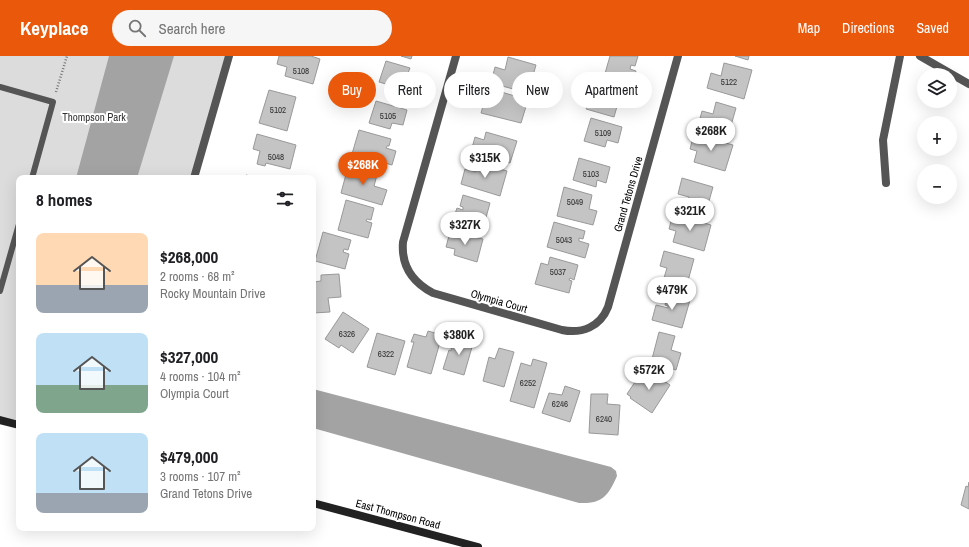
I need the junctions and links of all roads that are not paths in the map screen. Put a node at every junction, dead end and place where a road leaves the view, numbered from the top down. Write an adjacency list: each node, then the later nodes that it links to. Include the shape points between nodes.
1 (229, 56): 9 (street)
2 (456, 56): 13 (street, Olympia Court, via 403,242 403,257 410,275 418,284 433,293 562,330 578,332)
3 (678, 56): 13 (street, Grand Tetons Drive, via 608,307 599,321)
4 (900, 56): 10 (street, via 883,140)
5 (920, 56): 6 (street)
6 (969, 84)
7 (0, 87): 8 (lane, via 53,102)
8 (33, 175)
9 (195, 175)
10 (886, 183)
11 (16, 235): 12 (lane)
12 (0, 291)
13 (587, 329)
14 (0, 420): 15 (main road)
15 (16, 424)
16 (316, 504): 17 (main road, East Thompson Road)
17 (478, 547)

